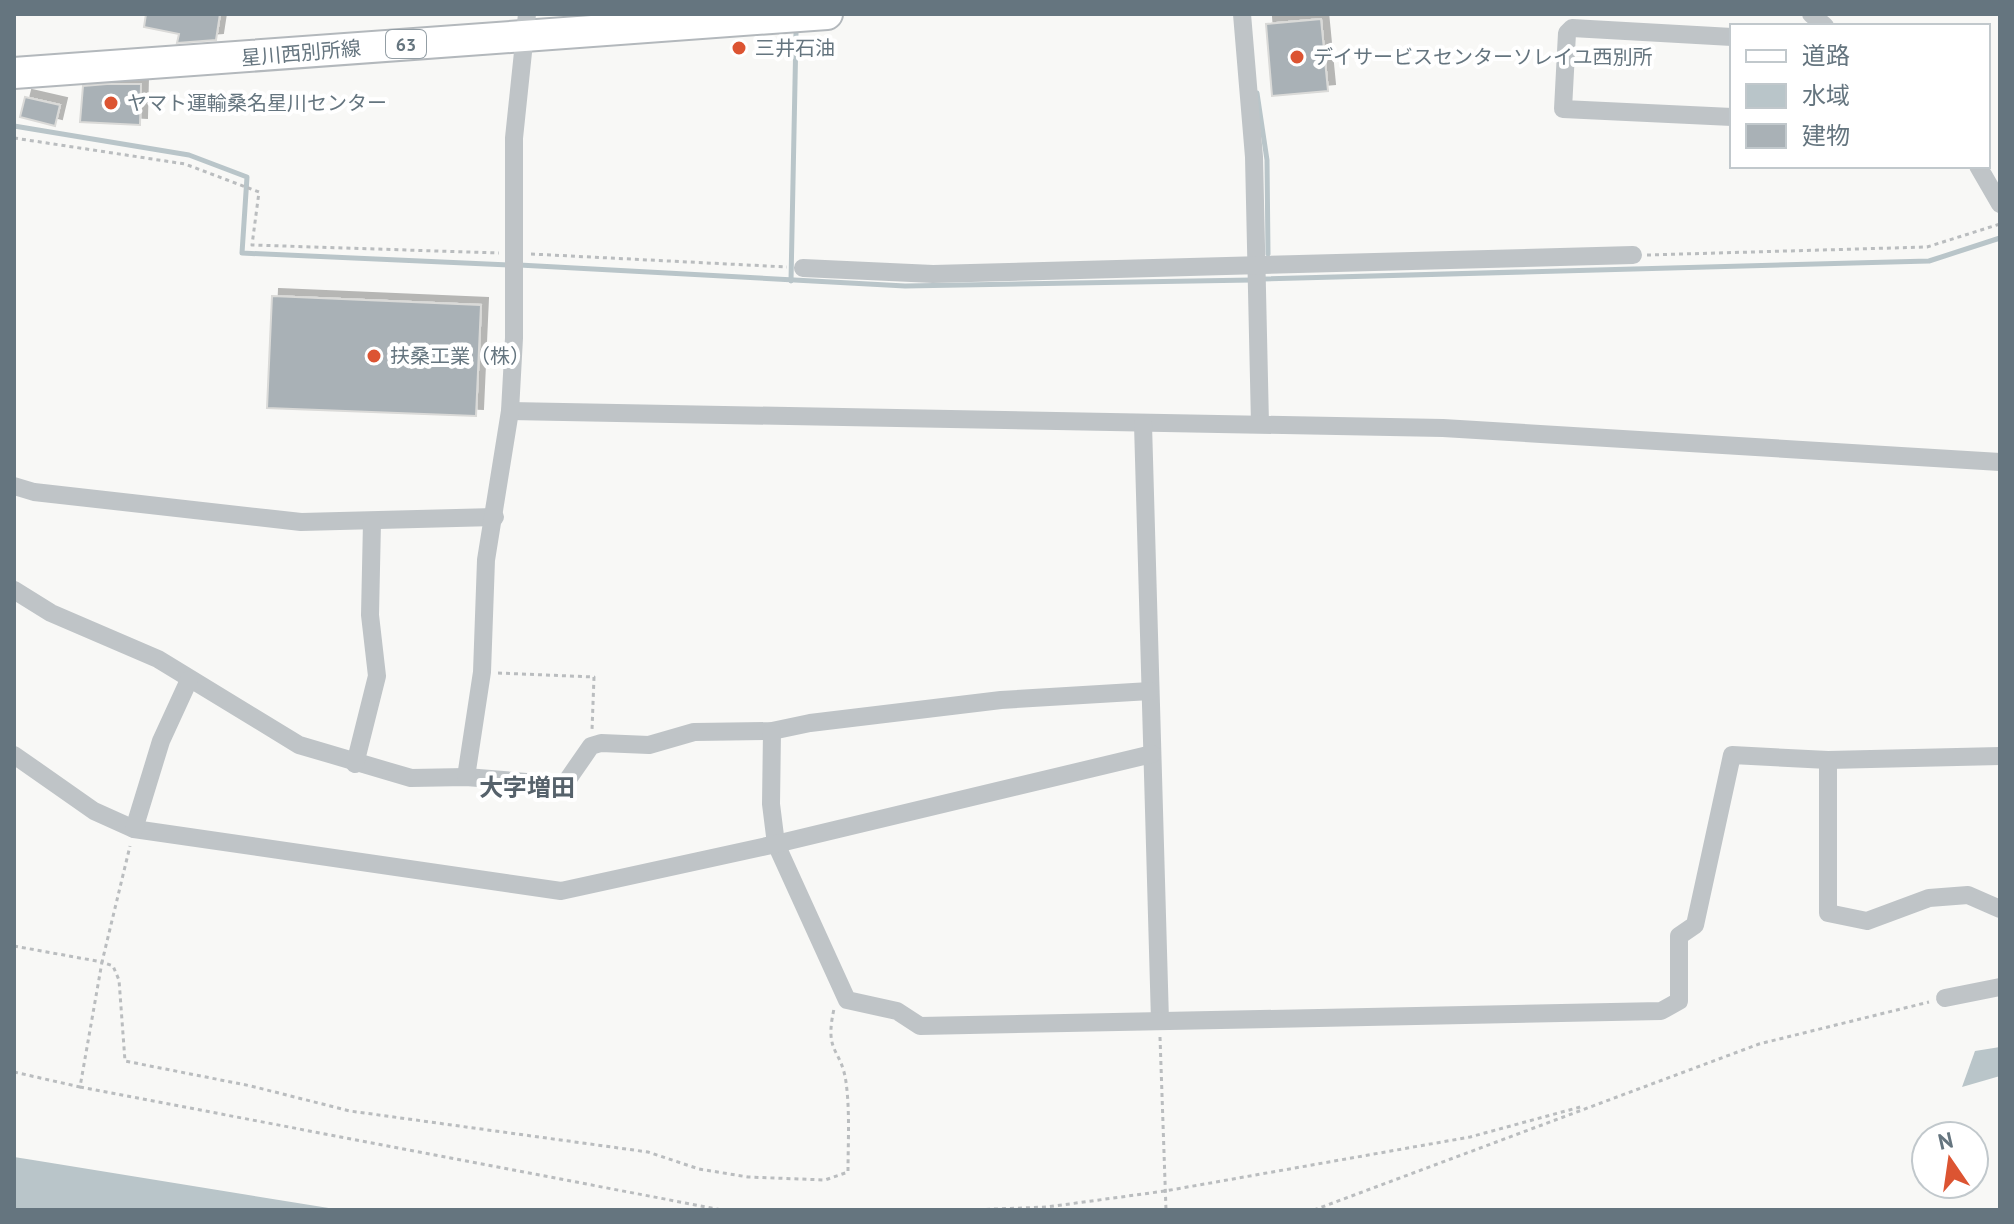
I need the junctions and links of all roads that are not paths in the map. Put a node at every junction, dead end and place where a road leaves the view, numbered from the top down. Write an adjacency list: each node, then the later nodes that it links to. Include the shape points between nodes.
1 (1242, 14): 10 (street, via 1254,157)
2 (808, 15): 3 (main road, 星川西別所線 / 63)
3 (526, 24): 5 (main road, 星川西別所線 / 63); 12 (street, via 514,138)
4 (1730, 37): 6 (street, via 1572,28 1567,33 1563,109)
5 (14, 73)
6 (1730, 117)
7 (1979, 168): 8 (street)
8 (2000, 204)
9 (1633, 255): 10 (street)
10 (1256, 267): 11 (street, via 933,274); 14 (street)
11 (803, 268)
12 (510, 411): 13 (street); 17 (street)
13 (1143, 424): 14 (street); 21 (street)
14 (1260, 424): 15 (street, via 1550,433)
15 (2000, 462)
16 (14, 486): 18 (street, via 301,522)
17 (495, 517): 18 (street); 28 (street, via 486,560 482,672)
18 (372, 522): 27 (street, via 370,615 377,676)
19 (14, 590): 20 (street, via 51,613 158,659)
20 (189, 680): 27 (street, via 299,745); 29 (street, via 161,741)
21 (1150, 691): 22 (street, via 1001,700); 23 (street)
22 (772, 731): 28 (street, via 694,732 649,745 601,743 591,746 564,785); 30 (street)
23 (1152, 754): 30 (street); 34 (street)
24 (14, 755): 29 (street, via 94,811)
25 (2000, 756): 26 (street)
26 (1828, 760): 31 (street, via 1828,913 1867,921 1929,898 1968,895); 34 (street, via 1732,755 1695,925 1679,936 1679,1001 1661,1011)
27 (355, 764): 28 (street, via 411,778)
28 (466, 777)
29 (134, 829): 30 (street, via 561,891)
30 (776, 844): 34 (street, via 847,1000 897,1011 920,1026)
31 (2000, 909)
32 (2000, 987): 33 (street)
33 (1945, 998)
34 (1160, 1021)

